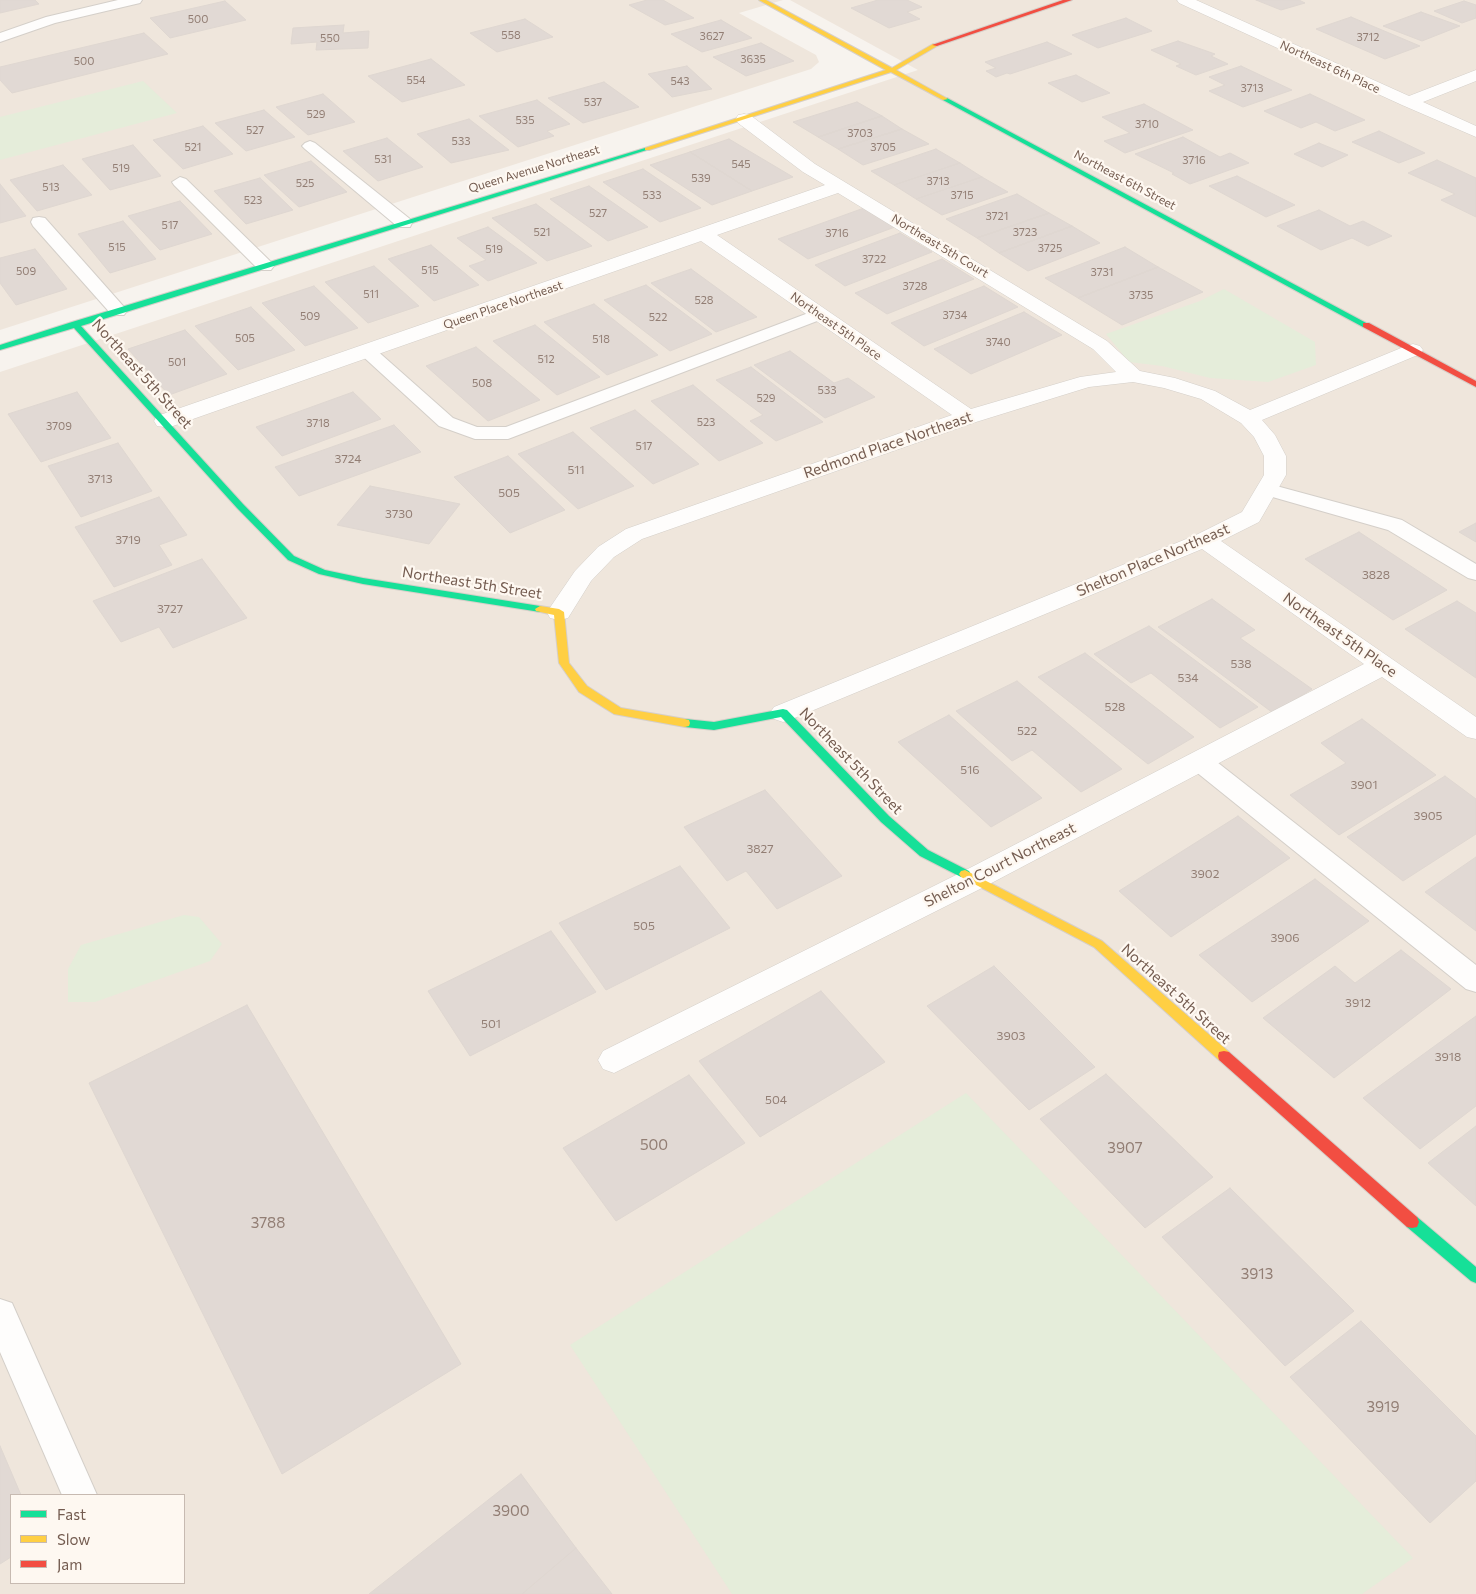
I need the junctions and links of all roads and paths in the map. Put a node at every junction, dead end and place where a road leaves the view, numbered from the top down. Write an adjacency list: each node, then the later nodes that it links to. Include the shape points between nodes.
1 (135, 0): 5 (lane, via 51,20)
2 (762, 0): 6 (street, Northeast 6th Street)
3 (1070, 0): 6 (street, Queen Avenue Northeast, via 932,46)
4 (1184, 0): 8 (street, Northeast 6th Place)
5 (0, 38)
6 (892, 70): 9 (street, Queen Avenue Northeast); 22 (street, Northeast 6th Street)
7 (1476, 75): 8 (street)
8 (1408, 102): 10 (street, Northeast 6th Place)
9 (744, 119): 13 (street, Northeast 5th Court, via 809,168); 15 (street, Queen Avenue Northeast)
10 (1476, 132)
11 (310, 146): 15 (lane)
12 (180, 182): 17 (lane)
13 (841, 186): 16 (street, Queen Place Northeast); 24 (street, Northeast 5th Court, via 1100,345)
14 (39, 222): 18 (lane)
15 (404, 223): 17 (street, Queen Avenue Northeast)
16 (705, 235): 19 (street, Northeast 5th Place); 23 (street, Queen Place Northeast)
17 (265, 266): 18 (street, Queen Avenue Northeast)
18 (118, 311): 20 (street, Queen Avenue Northeast)
19 (819, 314): 23 (lane, via 508,433 475,433 446,422); 26 (street, Northeast 5th Place)
20 (75, 324): 21 (street, Queen Avenue Northeast); 28 (street, Northeast 5th Street)
21 (0, 348)
22 (1414, 350): 25 (street, Northeast 6th Street); 27 (street)
23 (367, 352): 28 (street, Queen Place Northeast)
24 (1133, 376): 26 (street, Redmond Place Northeast, via 1088,381); 27 (street, Redmond Place Northeast, via 1168,382 1208,395)
25 (1476, 384)
26 (968, 417): 32 (street, Redmond Place Northeast, via 634,534 606,552 584,576)
27 (1249, 418): 29 (street, Shelton Place Northeast, via 1264,435 1275,456 1275,475)
28 (165, 421): 32 (street, Northeast 5th Street, via 291,558 322,572 363,581)
29 (1269, 490): 30 (street, Shelton Place Northeast, via 1251,517); 31 (lane, via 1395,525)
30 (1204, 540): 33 (street, Northeast 5th Place); 34 (street, Shelton Place Northeast)
31 (1476, 573)
32 (559, 612): 34 (street, Northeast 5th Street, via 564,663 583,690 618,711 714,726)
33 (1383, 665): 35 (street, Northeast 5th Place); 36 (street, Shelton Court Northeast)
34 (783, 713): 37 (street, Northeast 5th Street, via 885,819 924,853)
35 (1476, 730)
36 (1200, 761): 37 (street, Shelton Court Northeast); 38 (lane)
37 (972, 880): 39 (street, Shelton Court Northeast); 40 (street, Northeast 5th Street, via 1098,944)
38 (1476, 981)
39 (614, 1060)
40 (1476, 1276)
41 (0, 1314): 42 (lane)
42 (80, 1494)

